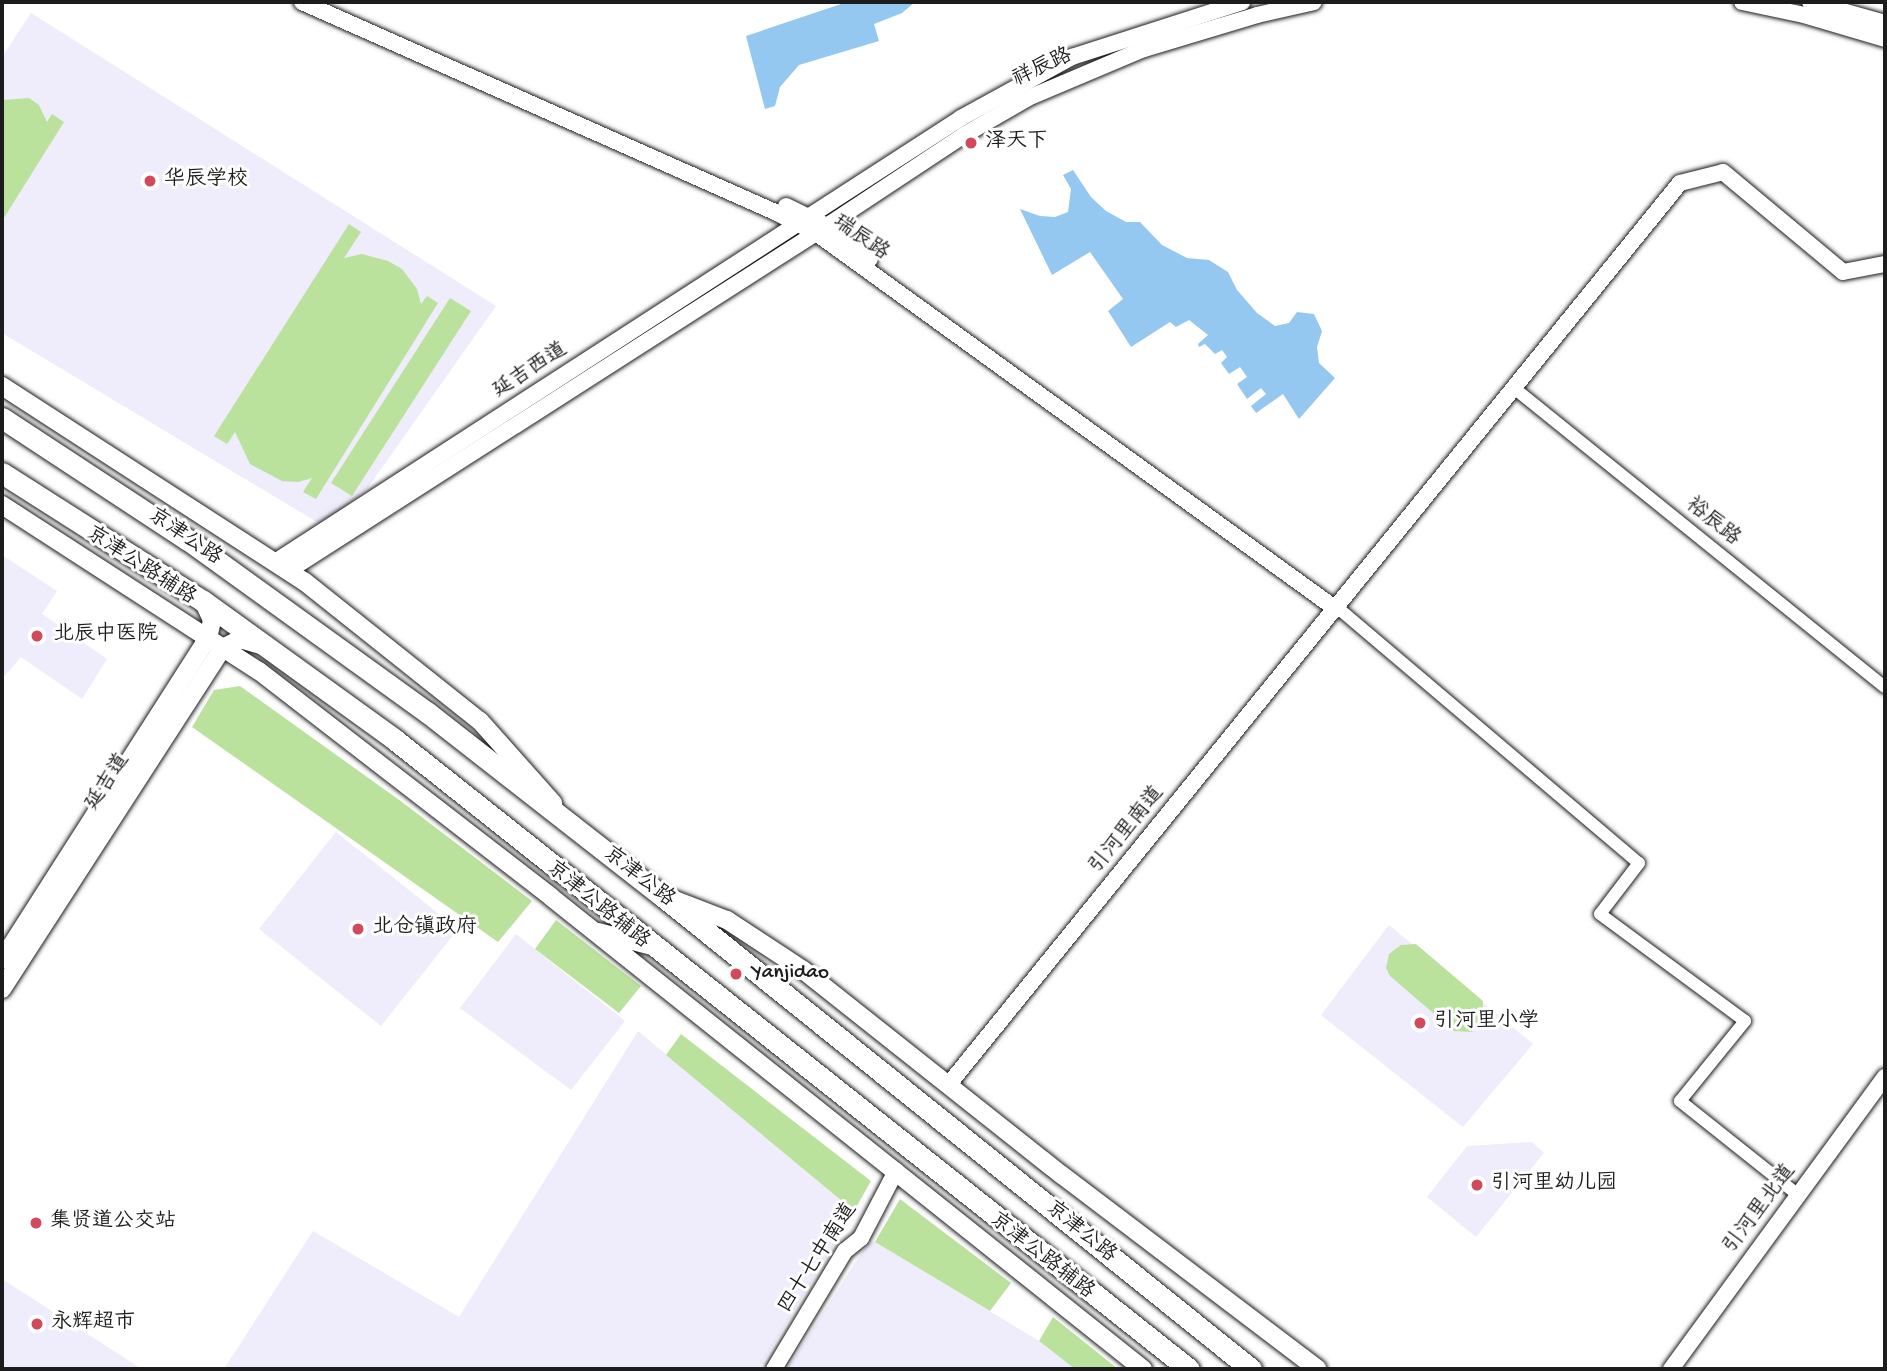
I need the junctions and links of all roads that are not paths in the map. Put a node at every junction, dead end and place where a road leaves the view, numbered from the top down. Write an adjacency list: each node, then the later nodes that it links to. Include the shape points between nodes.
1 (302, 2): 10 (street, 瑞辰路)
2 (327, 2): 10 (street, 瑞辰路)
3 (1242, 2): 9 (street, 祥辰路, via 1072,57 961,118)
4 (1314, 2): 11 (street, 祥辰路, via 1169,41 1028,98)
5 (1742, 2): 8 (street)
6 (1810, 2): 7 (street)
7 (1885, 23)
8 (1885, 39)
9 (841, 197): 10 (street); 12 (street, 祥辰路)
10 (778, 208): 12 (street, 瑞辰路)
11 (850, 211): 12 (street); 13 (street, 祥辰路)
12 (805, 220): 13 (street, 瑞辰路); 20 (street, 延吉西道)
13 (822, 230): 20 (street, 延吉西道); 22 (street, 瑞辰路)
14 (1885, 264): 16 (street, 引河里南道, via 1843,272 1723,172 1679,183)
15 (2, 386): 20 (main road)
16 (1514, 388): 22 (street, 引河里南道); 26 (street, 裕辰路)
17 (2, 418): 27 (highway, 京津公路, via 299,618)
18 (2, 473): 21 (highway, 京津公路)
19 (2, 505): 23 (main road, 京津公路辅路)
20 (281, 566): 27 (main road, via 480,721)
21 (203, 601): 23 (main road, via 212,620); 25 (highway, 京津公路)
22 (1338, 607): 34 (street, 引河里南道); 36 (street, via 1639,863 1600,914 1745,1021 1680,1101)
23 (208, 638): 24 (main road, 京津公路辅路); 31 (main road, 延吉道)
24 (223, 648): 25 (main road, via 240,639); 29 (main road, 京津公路辅路, via 270,679); 32 (main road, 延吉道)
25 (275, 651): 30 (highway, 京津公路, via 489,812)
26 (1885, 687)
27 (579, 832): 28 (highway, 京津公路)
28 (661, 895): 34 (main road, via 727,920 752,935); 40 (highway, 京津公路)
29 (591, 930): 30 (main road); 35 (main road, 京津公路辅路)
30 (653, 946): 39 (highway, 京津公路)
31 (2, 960)
32 (2, 989)
33 (1885, 1077): 36 (street, 引河里北道)
34 (949, 1084): 41 (main road)
35 (896, 1171): 37 (street, 四十七中南道, via 861,1238 845,1251); 38 (main road, 京津公路辅路)
36 (1798, 1195): 42 (street, 引河里北道)
37 (774, 1369)
38 (1143, 1369)
39 (1189, 1369)
40 (1251, 1369)
41 (1318, 1369)
42 (1671, 1369)

